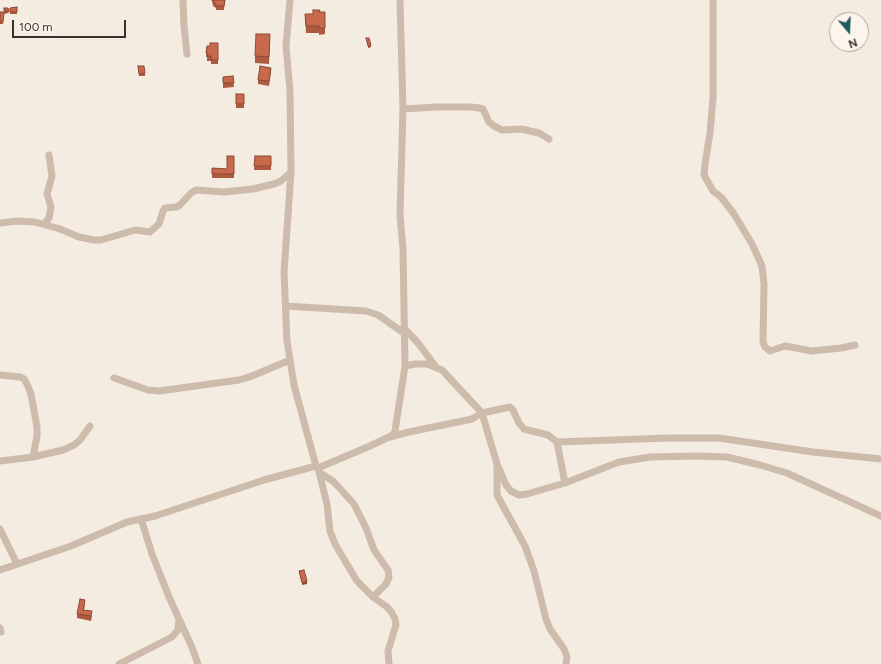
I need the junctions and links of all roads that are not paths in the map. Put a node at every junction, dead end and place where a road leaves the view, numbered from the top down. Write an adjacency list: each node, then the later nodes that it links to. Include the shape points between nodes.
1 (183, 0): 5 (street)
2 (290, 0): 9 (street, via 286,46)
3 (400, 0): 6 (street)
4 (713, 0): 14 (street, via 712,115 704,175 713,191 734,214 762,266 765,347 770,351 784,346 812,351)
5 (187, 54)
6 (403, 109): 7 (street, via 471,106 483,109 489,122 502,130 522,129 539,133); 13 (street, via 400,215)
7 (549, 139)
8 (49, 155): 11 (street, via 52,176 47,194 51,207 49,218)
9 (291, 172): 11 (street, via 281,181 259,188 224,192 196,190 180,205 165,208 159,224 150,232 135,230 94,240); 12 (street, via 284,272)
10 (0, 223): 11 (street, via 17,221)
11 (44, 224)
12 (286, 306): 13 (street, via 366,311 378,315); 15 (street)
13 (404, 331): 16 (street); 17 (street, via 418,343)
14 (855, 345)
15 (290, 360): 19 (street, via 238,380 159,391 148,390); 28 (street, via 294,384)
16 (405, 366): 17 (street, via 427,364); 22 (street, via 395,431)
17 (436, 367): 20 (street, via 442,370)
18 (0, 375): 24 (street, via 20,377 29,389 37,431)
19 (114, 378)
20 (482, 414): 22 (street, via 472,419); 23 (street, via 510,408 524,429 550,436); 27 (street)
21 (90, 426): 24 (street, via 74,445)
22 (390, 437): 28 (street)
23 (557, 442): 25 (street, via 719,438); 29 (street)
24 (33, 457): 26 (street)
25 (881, 460)
26 (0, 462)
27 (497, 464): 29 (street, via 506,485 519,495); 40 (street, via 496,495 525,546 534,570 546,619 564,649)
28 (318, 469): 31 (street, via 264,480); 35 (street, via 335,544 356,581); 35 (street, via 354,504 374,550 388,570 386,584)
29 (565, 483): 30 (street, via 619,462 650,457 727,457 787,473)
30 (881, 516)
31 (141, 519): 33 (street); 36 (street, via 152,554)
32 (0, 529): 33 (street)
33 (17, 564): 34 (street)
34 (0, 570)
35 (373, 597): 39 (street, via 387,607 396,621 388,651)
36 (179, 619): 37 (street, via 178,630 172,637); 38 (street)
37 (119, 664)
38 (198, 664)
39 (389, 664)
40 (566, 664)

